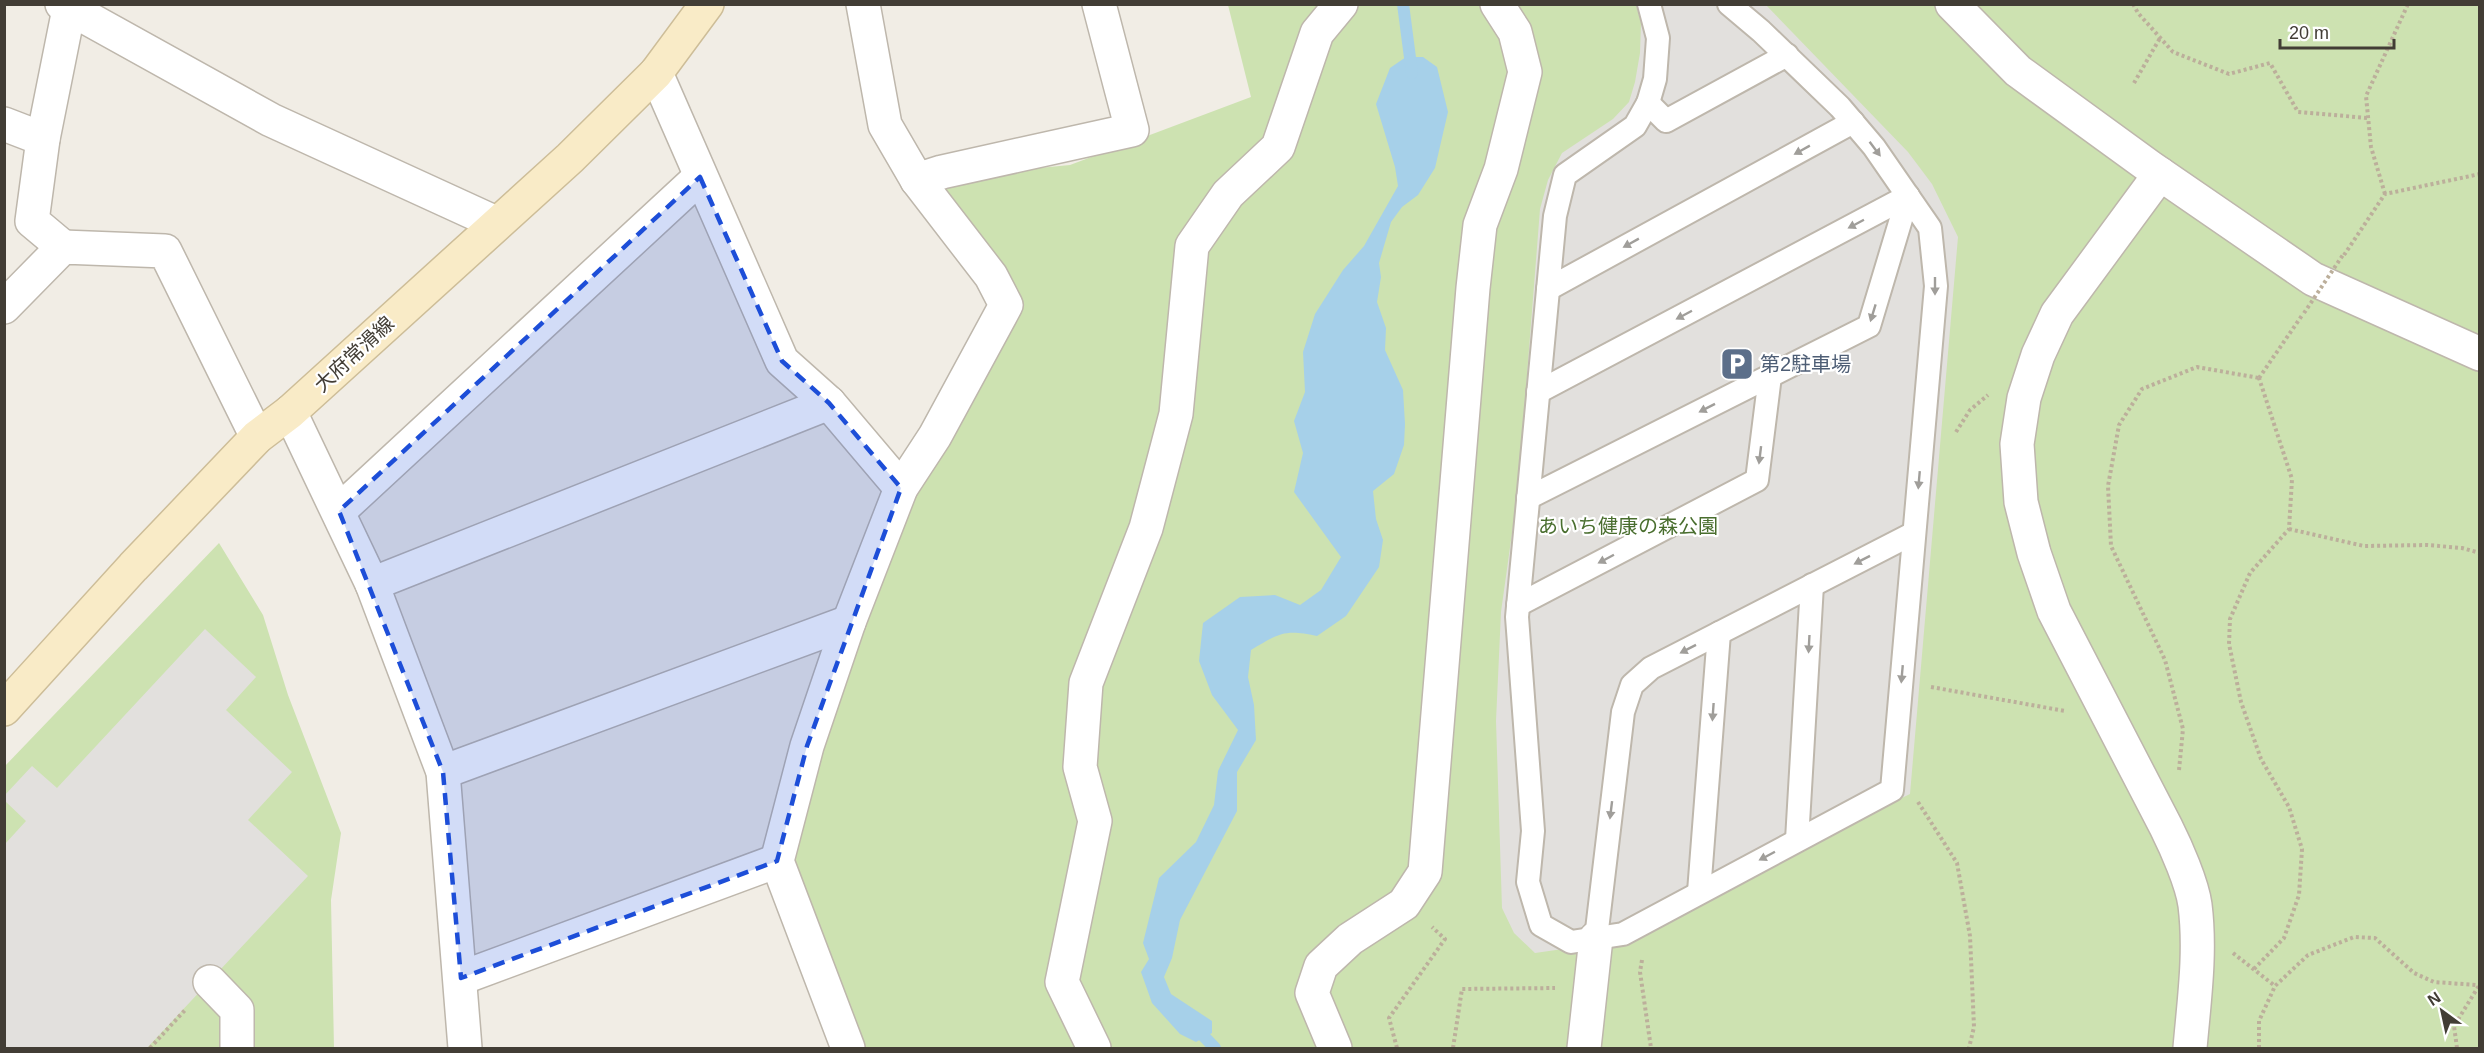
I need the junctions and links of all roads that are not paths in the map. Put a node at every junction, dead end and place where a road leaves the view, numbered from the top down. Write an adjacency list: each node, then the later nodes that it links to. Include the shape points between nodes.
1 (707, 4): 11 (main road, 大府常滑線)
2 (863, 4): 18 (street, via 885,126)
3 (1099, 4): 18 (street, via 1132,130)
4 (1341, 4): 50 (street, via 1317,33 1278,147 1228,194 1192,246 1176,414 1146,528 1086,683 1080,767 1095,821 1062,982)
5 (1497, 4): 51 (street, via 1515,32 1525,72 1501,169 1480,225 1425,872 1404,904 1350,939 1321,966 1312,993)
6 (1649, 4): 12 (lane, via 1658,38 1655,79)
7 (1729, 4): 10 (lane)
8 (1952, 4): 16 (street, via 2018,71)
9 (67, 6): 15 (street); 20 (street, via 271,120)
10 (1786, 55): 12 (lane, via 1666,121); 13 (lane)
11 (656, 73): 17 (street); 20 (main road, 大府常滑線, via 570,158)
12 (1648, 104): 22 (lane, via 1635,126 1565,175 1555,216)
13 (1853, 122): 19 (lane, one-way to 19); 22 (lane, one-way to 22)
14 (4, 124): 15 (street)
15 (43, 139): 21 (street, via 32,221)
16 (2160, 174): 24 (street, via 2313,279); 53 (street, via 2057,314 2024,398 2017,444 2021,502 2054,611 2175,845 2195,903 2198,966)
17 (700, 177): 27 (street, via 782,361); 32 (street)
18 (917, 180): 30 (street, via 991,276 1006,305 935,435)
19 (1908, 196): 25 (lane, one-way to 25, via 1869,326); 26 (lane, one-way to 26); 33 (lane, one-way to 33, via 1930,228 1936,286)
20 (496, 223): 28 (main road, 大府常滑線)
21 (63, 247): 23 (street); 29 (street, via 165,251)
22 (1548, 289): 26 (lane)
23 (4, 307)
24 (2480, 354)
25 (1770, 376): 31 (lane, one-way to 31); 36 (lane, one-way to 36, via 1757,480)
26 (1538, 392): 31 (lane)
27 (829, 404): 30 (street); 34 (street)
28 (290, 412): 29 (main road, 大府常滑線); 32 (street)
29 (257, 437): 39 (main road, 大府常滑線)
30 (900, 488): 37 (street)
31 (1528, 498): 36 (lane)
32 (339, 511): 34 (street)
33 (1914, 533): 35 (lane, one-way to 35); 41 (lane, one-way to 41, via 1892,790)
34 (372, 584): 40 (street)
35 (1812, 585): 38 (lane); 41 (lane, one-way to 41)
36 (1518, 605): 44 (lane, via 1533,831 1528,882 1541,925 1571,942)
37 (849, 622): 40 (street); 42 (street, via 807,746)
38 (1719, 633): 43 (lane, one-way to 43); 44 (lane, one-way to 44, via 1651,668 1632,685 1623,712)
39 (5, 707)
40 (443, 772): 45 (street)
41 (1797, 840): 43 (lane, one-way to 43)
42 (777, 861): 45 (street); 49 (street)
43 (1699, 892): 44 (lane, via 1623,934)
44 (1596, 938): 52 (street)
45 (461, 978): 48 (street)
46 (210, 982): 47 (street, via 237,1010)
47 (237, 1048)
48 (465, 1048)
49 (848, 1048)
50 (1094, 1048)
51 (1335, 1048)
52 (1584, 1048)
53 (2190, 1048)

